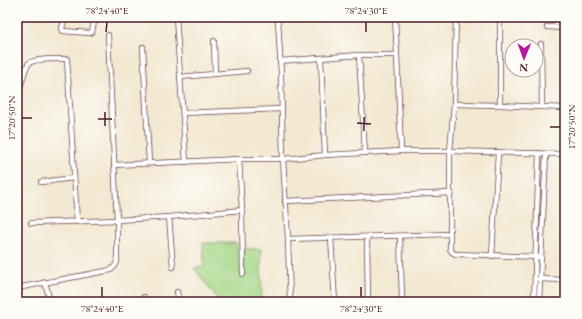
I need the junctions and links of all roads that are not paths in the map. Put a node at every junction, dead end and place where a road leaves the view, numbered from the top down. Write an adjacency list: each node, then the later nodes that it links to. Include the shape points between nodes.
1 (65, 17): 2 (street, via 63,31 90,33)
2 (95, 17)
3 (176, 17): 20 (street)
4 (286, 17): 8 (street)
5 (395, 17): 15 (street)
6 (456, 17): 23 (street)
7 (500, 17): 24 (street)
8 (279, 18): 17 (street)
9 (547, 27): 10 (street)
10 (565, 28)
11 (108, 35): 41 (street)
12 (214, 41): 19 (street)
13 (143, 47): 40 (street)
14 (359, 55): 15 (street); 16 (street); 31 (street)
15 (397, 55): 29 (street)
16 (321, 59): 17 (street); 36 (street)
17 (280, 61): 27 (street)
18 (247, 71): 19 (street)
19 (215, 74): 20 (street)
20 (180, 77): 28 (street)
21 (542, 78): 25 (street)
22 (18, 97): 42 (street, via 29,63 34,60 67,59)
23 (454, 104): 24 (street); 30 (street)
24 (500, 105): 25 (street)
25 (542, 107): 26 (street)
26 (565, 108)
27 (281, 109): 28 (street); 38 (street)
28 (183, 113): 39 (street)
29 (400, 151): 30 (street); 31 (street)
30 (450, 151): 32 (street); 45 (street)
31 (365, 153): 36 (street)
32 (498, 153): 33 (street); 58 (street)
33 (539, 154): 34 (street); 59 (street)
34 (546, 154): 35 (street); 59 (street)
35 (565, 154)
36 (325, 155): 38 (street)
37 (239, 159): 38 (street); 39 (street); 48 (street)
38 (283, 159): 47 (street)
39 (186, 162): 40 (street)
40 (149, 163): 41 (street)
41 (114, 165): 50 (street)
42 (74, 178): 43 (street); 51 (street)
43 (41, 182)
44 (17, 190): 46 (street, via 20,192)
45 (451, 193): 47 (street); 53 (street)
46 (17, 198)
47 (285, 201): 57 (street)
48 (242, 210): 49 (street); 61 (street)
49 (169, 217): 50 (street); 60 (street)
50 (117, 220): 51 (street); 64 (street, via 117,262 111,270)
51 (77, 222): 52 (street)
52 (31, 223)
53 (450, 234): 55 (street); 58 (street, via 450,249 455,254)
54 (367, 236): 55 (street); 56 (street); 71 (street)
55 (400, 236): 72 (street)
56 (331, 238): 57 (street); 70 (street)
57 (288, 239): 69 (street)
58 (492, 256): 59 (street)
59 (538, 257): 62 (street)
60 (173, 267)
61 (243, 274)
62 (538, 279): 63 (street); 73 (street); 74 (street)
63 (565, 280)
64 (45, 282): 65 (street); 67 (street)
65 (17, 288)
66 (177, 292): 68 (street)
67 (50, 302)
68 (180, 302)
69 (290, 302)
70 (335, 302)
71 (368, 302)
72 (404, 302)
73 (534, 302)
74 (539, 302)

